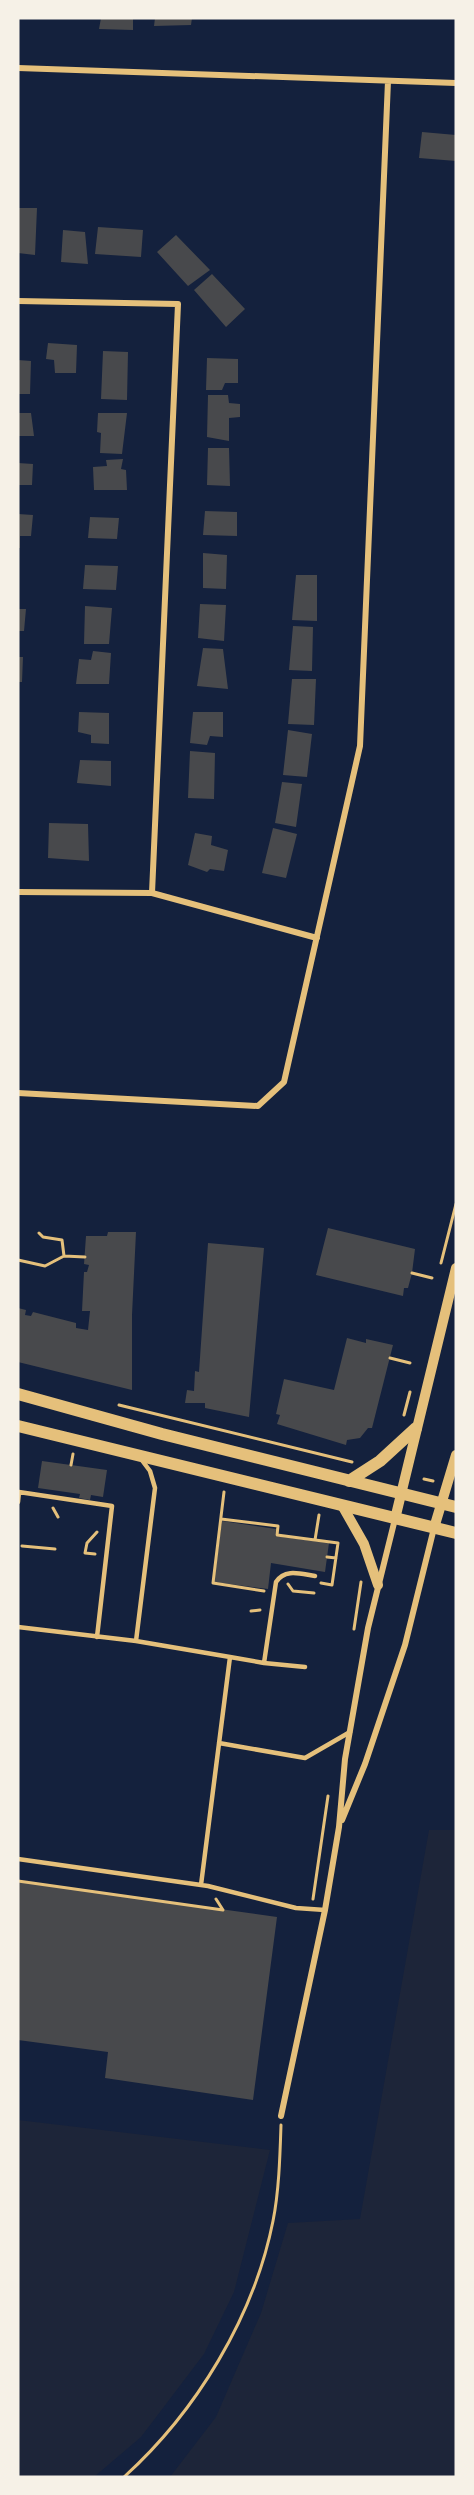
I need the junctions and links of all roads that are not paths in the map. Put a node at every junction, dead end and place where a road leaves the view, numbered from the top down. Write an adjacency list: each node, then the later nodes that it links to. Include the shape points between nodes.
1 (18, 68): 2 (street)
2 (388, 81): 3 (street); 7 (street, via 360,746)
3 (456, 84)
4 (18, 301): 6 (street, via 178,304)
5 (18, 892): 6 (street)
6 (152, 893): 7 (street)
7 (317, 938): 8 (street, via 284,1082 258,1106)
8 (18, 1093)
9 (456, 1268): 12 (street)
10 (18, 1394): 15 (main road)
11 (18, 1426): 14 (main road)
12 (416, 1428): 15 (main road, via 380,1461); 16 (street)
13 (456, 1455): 18 (street)
14 (140, 1457): 19 (main road); 28 (lane, via 155,1488)
15 (349, 1481): 16 (main road)
16 (401, 1493): 18 (main road); 21 (street)
17 (18, 1502): 27 (lane, via 19,1492 112,1506)
18 (442, 1503): 20 (main road); 22 (street)
19 (343, 1507): 21 (main road); 25 (street, via 364,1544)
20 (456, 1507)
21 (395, 1520): 22 (main road); 25 (street)
22 (434, 1528): 23 (main road); 34 (street, via 405,1645)
23 (456, 1533)
24 (315, 1579): 30 (lane, via 286,1573 276,1582)
25 (378, 1585): 32 (street)
26 (18, 1627): 27 (lane)
27 (97, 1637): 28 (lane)
28 (136, 1641): 29 (lane)
29 (230, 1657): 30 (lane); 33 (lane)
30 (264, 1663): 31 (lane)
31 (305, 1667)
32 (350, 1732): 33 (lane, via 305,1758); 34 (street)
33 (219, 1743): 36 (lane)
34 (339, 1827): 37 (street)
35 (18, 1859): 36 (lane)
36 (201, 1885): 37 (lane, via 296,1908)
37 (326, 1910): 38 (street)
38 (281, 2116)

